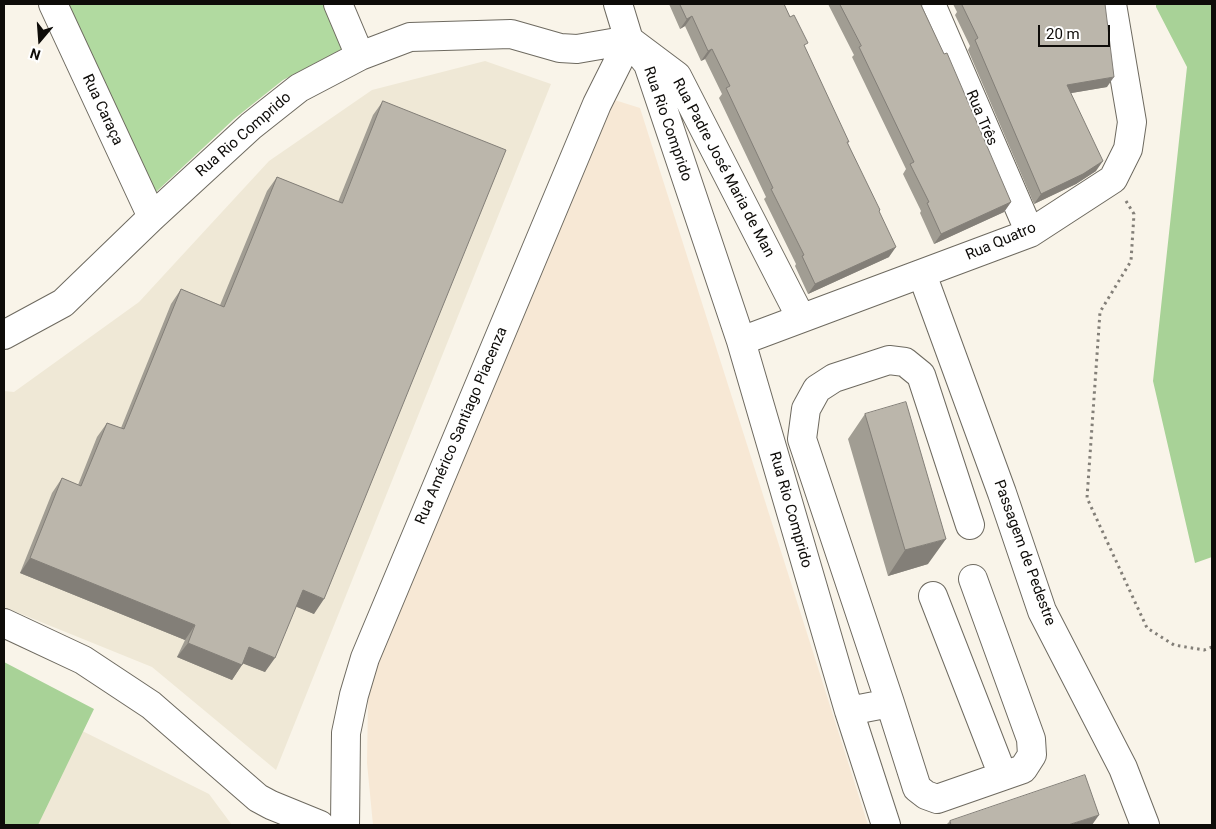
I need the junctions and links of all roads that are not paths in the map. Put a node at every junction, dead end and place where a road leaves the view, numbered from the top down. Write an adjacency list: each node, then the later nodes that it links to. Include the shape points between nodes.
1 (53, 4): 8 (street, Rua Caraça)
2 (338, 4): 7 (street)
3 (618, 4): 6 (street)
4 (931, 4): 9 (street, Rua Três)
5 (1112, 4): 9 (street, Rua Quatro, via 1132,122 1128,149 1113,179)
6 (629, 40): 7 (street, Rua Rio Comprido, via 577,49 560,48 511,34 410,37); 11 (street, Rua Padre José Maria de Man, via 677,76); 13 (street, Rua Rio Comprido, via 648,64); 23 (street, Rua Américo Santiago Piacenza, via 597,104 365,658 346,733)
7 (360, 56): 8 (street, Rua Rio Comprido, via 299,88 251,126)
8 (152, 217): 12 (street, Rua Rio Comprido, via 63,303)
9 (1030, 232): 10 (street, Rua Quatro)
10 (922, 274): 11 (street, Rua Quatro); 25 (street, Passagem de Pedestre, via 1042,611 1123,768)
11 (801, 318): 13 (street, Rua Quatro)
12 (4, 335)
13 (741, 341): 19 (street, Rua Rio Comprido)
14 (970, 525): 18 (street, via 921,374 905,362 889,360 834,378 817,389 806,409 802,439)
15 (972, 579): 20 (street, via 1032,739 1032,755 1023,769)
16 (933, 596): 20 (street)
17 (4, 624): 21 (street, via 83,660 150,706 258,798)
18 (890, 703): 19 (street); 20 (street, via 917,788 926,795 937,799)
19 (849, 711): 24 (street, Rua Rio Comprido)
20 (1003, 776)
21 (266, 815): 22 (street)
22 (320, 825)
23 (345, 825)
24 (886, 825)
25 (1145, 825)

